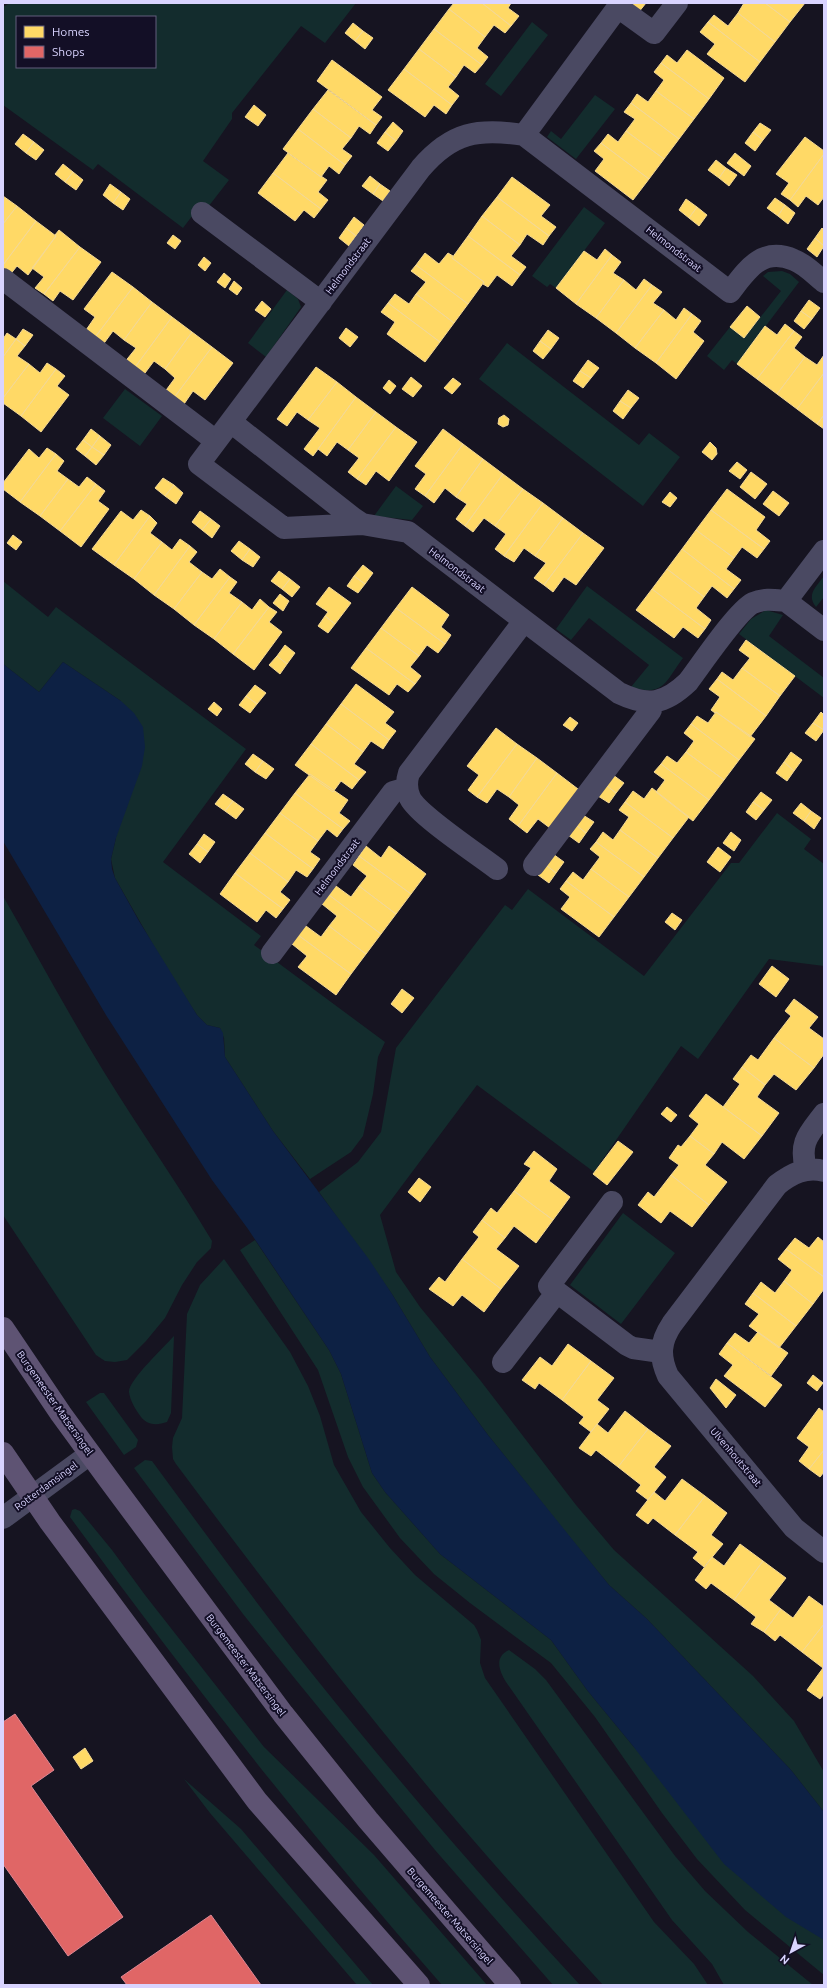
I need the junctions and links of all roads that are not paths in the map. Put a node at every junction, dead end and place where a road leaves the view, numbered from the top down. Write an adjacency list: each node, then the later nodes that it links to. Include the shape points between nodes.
1 (677, 3): 2 (street, via 654,33 618,7)
2 (524, 135): 5 (street, Helmondstraat, via 730,292 749,268 762,258 778,256 795,260); 6 (street, Helmondstraat, via 501,132 470,135 448,143 434,154)
3 (202, 213): 6 (street, Helmondstraat)
4 (3, 279): 8 (street)
5 (824, 282)
6 (321, 302): 7 (street, Helmondstraat)
7 (231, 422): 8 (street, Helmondstraat); 9 (street, Helmondstraat)
8 (216, 441): 9 (street, Helmondstraat, via 199,464 284,528)
9 (362, 524): 12 (street, Helmondstraat, via 408,532)
10 (824, 551): 11 (street)
11 (786, 601): 13 (street); 14 (street, Helmondstraat, via 770,599 753,603 740,613 678,692)
12 (524, 621): 14 (street, Helmondstraat, via 619,693 635,701); 15 (street, via 409,774)
13 (824, 630)
14 (651, 702): 16 (street, via 651,710)
15 (407, 788): 17 (street, via 410,799 422,812); 18 (street, Helmondstraat, via 394,792)
16 (534, 865)
17 (497, 869)
18 (272, 953)
19 (824, 1114): 20 (street, via 803,1148 802,1155)
20 (815, 1170): 24 (street, via 790,1175 777,1185 672,1324)
21 (612, 1202): 22 (street, via 549,1286)
22 (557, 1292): 24 (street, via 627,1345); 25 (street)
23 (3, 1328): 27 (main road, Burgemeester Matsersingel)
24 (661, 1352): 30 (street, Ulvenhoutstraat, via 668,1376 794,1528)
25 (503, 1362)
26 (3, 1453): 28 (main road)
27 (90, 1454): 28 (street, Rotterdamsingel); 32 (main road, Burgemeester Matsersingel, via 283,1714 368,1820)
28 (32, 1496): 29 (street, Rotterdamsingel); 31 (main road, via 257,1801)
29 (3, 1518)
30 (824, 1552)
31 (419, 1985)
32 (510, 1985)

